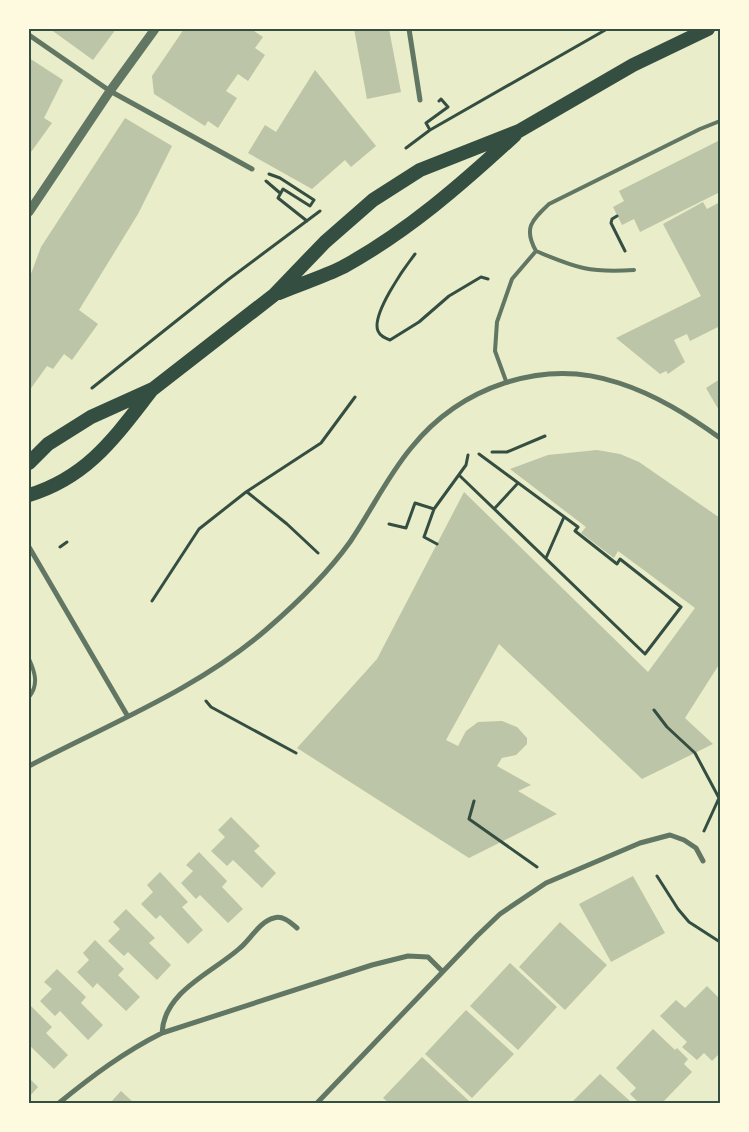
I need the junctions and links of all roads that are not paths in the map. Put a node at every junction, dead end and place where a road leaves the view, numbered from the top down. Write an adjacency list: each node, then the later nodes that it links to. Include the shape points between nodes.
1 (155, 29): 5 (street)
2 (409, 29): 6 (street)
3 (708, 29): 8 (highway, via 633,65)
4 (29, 34): 5 (street)
5 (110, 91): 9 (street); 10 (street)
6 (420, 100)
7 (720, 121): 11 (lane, via 549,204 530,227 528,238)
8 (519, 131): 13 (highway, via 469,178 398,233 342,267); 13 (highway, via 420,170 373,200 325,242)
9 (252, 168)
10 (29, 212)
11 (536, 251): 12 (lane, via 575,268 604,272); 14 (lane, via 509,286 497,322 494,351)
12 (634, 270)
13 (274, 295): 15 (highway)
14 (506, 381): 16 (street, via 542,374 579,373 618,382 661,400); 22 (street, via 466,399 412,446 340,555 265,630 200,676)
15 (153, 389): 17 (highway, via 91,417 48,444); 18 (highway, via 112,441 73,477)
16 (720, 438)
17 (29, 463)
18 (29, 495)
19 (29, 547): 22 (street)
20 (29, 659): 21 (lane, via 36,675)
21 (29, 697)
22 (127, 715): 23 (street)
23 (29, 766)
24 (703, 861): 26 (street, via 696,848 670,835 563,874 500,914)
25 (297, 928): 27 (street, via 286,919 274,917 264,923 240,948 188,987 170,1006 162,1020)
26 (442, 971): 27 (street, via 428,957 408,956); 29 (street)
27 (162, 1033): 28 (street, via 130,1049)
28 (59, 1103)
29 (316, 1103)

